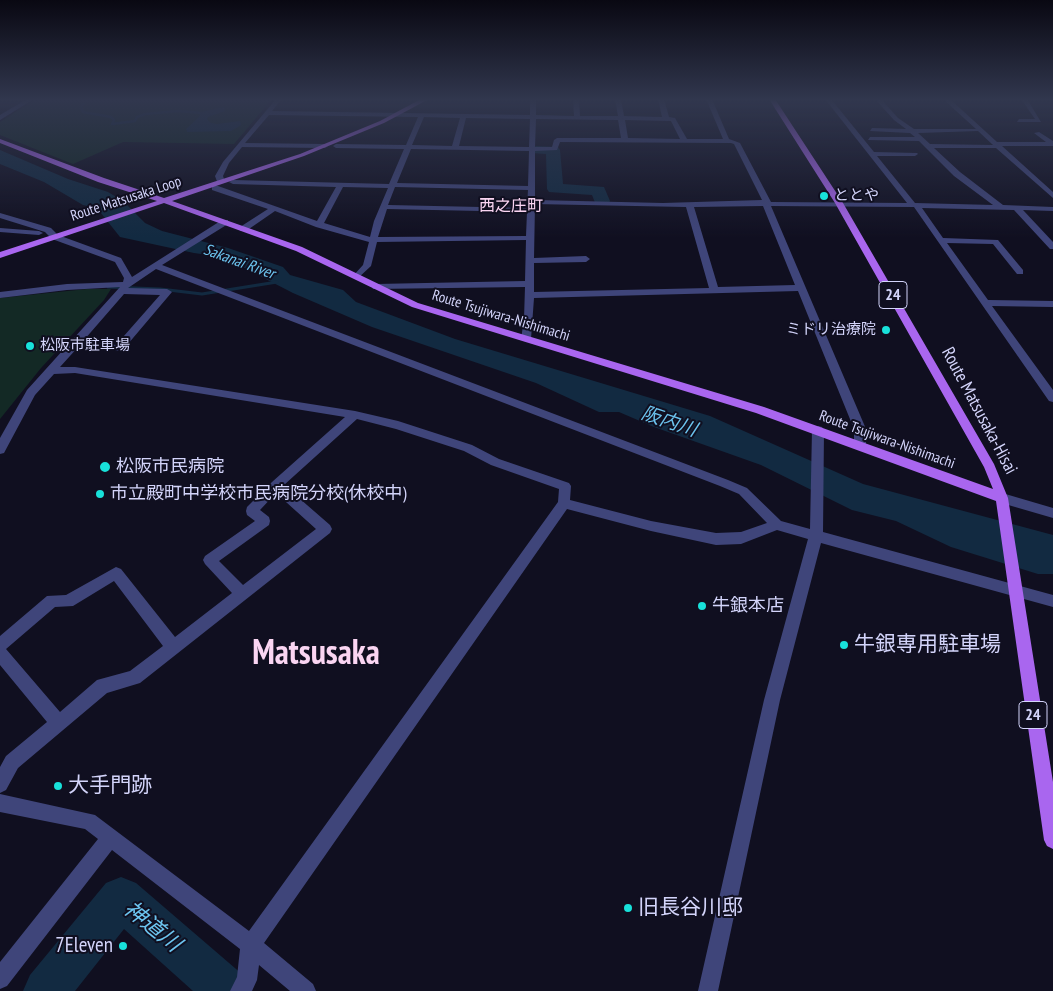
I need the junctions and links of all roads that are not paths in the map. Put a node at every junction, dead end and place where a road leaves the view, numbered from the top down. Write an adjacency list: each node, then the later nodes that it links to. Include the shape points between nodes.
1 (13, 145): 28 (main road, Route Tsujiwara-Nishimachi)
2 (241, 145): 21 (street, via 223,167)
3 (262, 145): 11 (street)
4 (531, 145): 16 (street)
5 (556, 145): 16 (street, via 555,149)
6 (738, 145): 27 (street)
7 (802, 145): 29 (main road, Route Matsusaka-Hisai / 24)
8 (865, 145): 17 (street)
9 (979, 145): 13 (street)
10 (995, 145): 25 (street)
11 (326, 146): 21 (main road, Route Matsusaka Loop)
12 (336, 146): 14 (street)
13 (930, 146): 34 (street, via 957,174)
14 (407, 147): 15 (street); 22 (street)
15 (455, 147): 16 (street)
16 (531, 149): 23 (street)
17 (872, 154): 18 (street); 31 (street)
18 (915, 154)
19 (232, 182): 20 (street)
20 (340, 184): 22 (street); 40 (street)
21 (218, 185): 28 (main road, Route Matsusaka Loop); 36 (street)
22 (392, 185): 24 (street); 33 (street)
23 (530, 188): 26 (street); 32 (street)
24 (413, 196): 26 (street); 26 (street); 33 (street)
25 (1053, 196)
26 (439, 197): 32 (street)
27 (766, 202): 29 (street); 30 (street); 57 (street)
28 (158, 203): 39 (main road, Route Tsujiwara-Nishimachi); 43 (main road, Route Matsusaka Loop, via 68,233)
29 (839, 203): 31 (street); 73 (main road, Route Matsusaka-Hisai / 24, via 990,467)
30 (689, 204): 32 (street); 58 (street)
31 (915, 205): 34 (street); 46 (street)
32 (530, 206): 44 (street)
33 (384, 207): 45 (street)
34 (1000, 207): 35 (street)
35 (1016, 208): 37 (street); 47 (street)
36 (273, 209): 40 (street); 41 (street)
37 (1053, 210)
38 (0, 215): 43 (street)
39 (222, 224): 41 (main road, Route Tsujiwara-Nishimachi); 51 (street)
40 (319, 225): 45 (street)
41 (243, 229): 53 (main road, Route Tsujiwara-Nishimachi, via 299,249)
42 (0, 230): 43 (street)
43 (53, 234): 48 (main road, Route Matsusaka Loop); 56 (street, via 118,260 128,278)
44 (530, 238): 45 (street); 50 (street)
45 (374, 240): 53 (street, via 368,266)
46 (942, 240): 52 (street, via 995,242); 61 (street)
47 (1053, 247)
48 (0, 255)
49 (586, 259): 50 (street)
50 (530, 260): 54 (street)
51 (156, 265): 56 (street); 75 (street, via 724,483 743,491)
52 (1020, 272)
53 (357, 276): 55 (main road, Route Tsujiwara-Nishimachi)
54 (530, 284): 55 (street); 60 (street)
55 (376, 286): 63 (main road, Route Tsujiwara-Nishimachi, via 415,305)
56 (124, 288): 59 (street, via 67,287); 64 (street); 64 (street, via 167,292 118,349)
57 (801, 288): 58 (street); 69 (street, via 860,429)
58 (714, 290): 60 (street)
59 (0, 295)
60 (530, 295): 63 (street)
61 (987, 303): 62 (street); 66 (street)
62 (1053, 304)
63 (526, 339): 68 (main road, Route Tsujiwara-Nishimachi, via 742,404)
64 (76, 342): 65 (street)
65 (48, 371): 67 (street, via 75,370); 70 (street, via 31,393)
66 (1053, 398)
67 (355, 414): 71 (street); 72 (street, via 459,445 495,462 565,486)
68 (818, 433): 69 (main road, Route Tsujiwara-Nishimachi); 76 (street)
69 (860, 446): 73 (main road, Route Tsujiwara-Nishimachi)
70 (0, 450)
71 (276, 485): 78 (street, via 252,511 264,521 210,560); 78 (street, via 325,530)
72 (564, 503): 75 (street, via 716,539 741,538); 89 (street)
73 (1002, 503): 74 (street, via 1018,501); 77 (main road, Route Matsusaka-Hisai / 24)
74 (1053, 513)
75 (777, 525): 76 (street)
76 (816, 529): 77 (street, via 843,544); 93 (street, via 772,700)
77 (1015, 583): 79 (street); 85 (main road, Route Matsusaka-Hisai / 24)
78 (242, 594): 81 (street)
79 (1053, 601)
80 (0, 645): 81 (street, via 52,601 68,602 116,573)
81 (173, 647): 83 (street, via 134,678 102,686)
82 (0, 654): 83 (street)
83 (58, 722): 84 (street, via 12,762)
84 (0, 784)
85 (1049, 794): 88 (main road, Route Matsusaka-Hisai / 24)
86 (0, 803): 87 (street, via 89,821)
87 (111, 837): 89 (street); 90 (street)
88 (1053, 840)
89 (251, 945): 91 (street); 92 (street)
90 (0, 979)
91 (243, 986)
92 (306, 991)
93 (708, 991)

